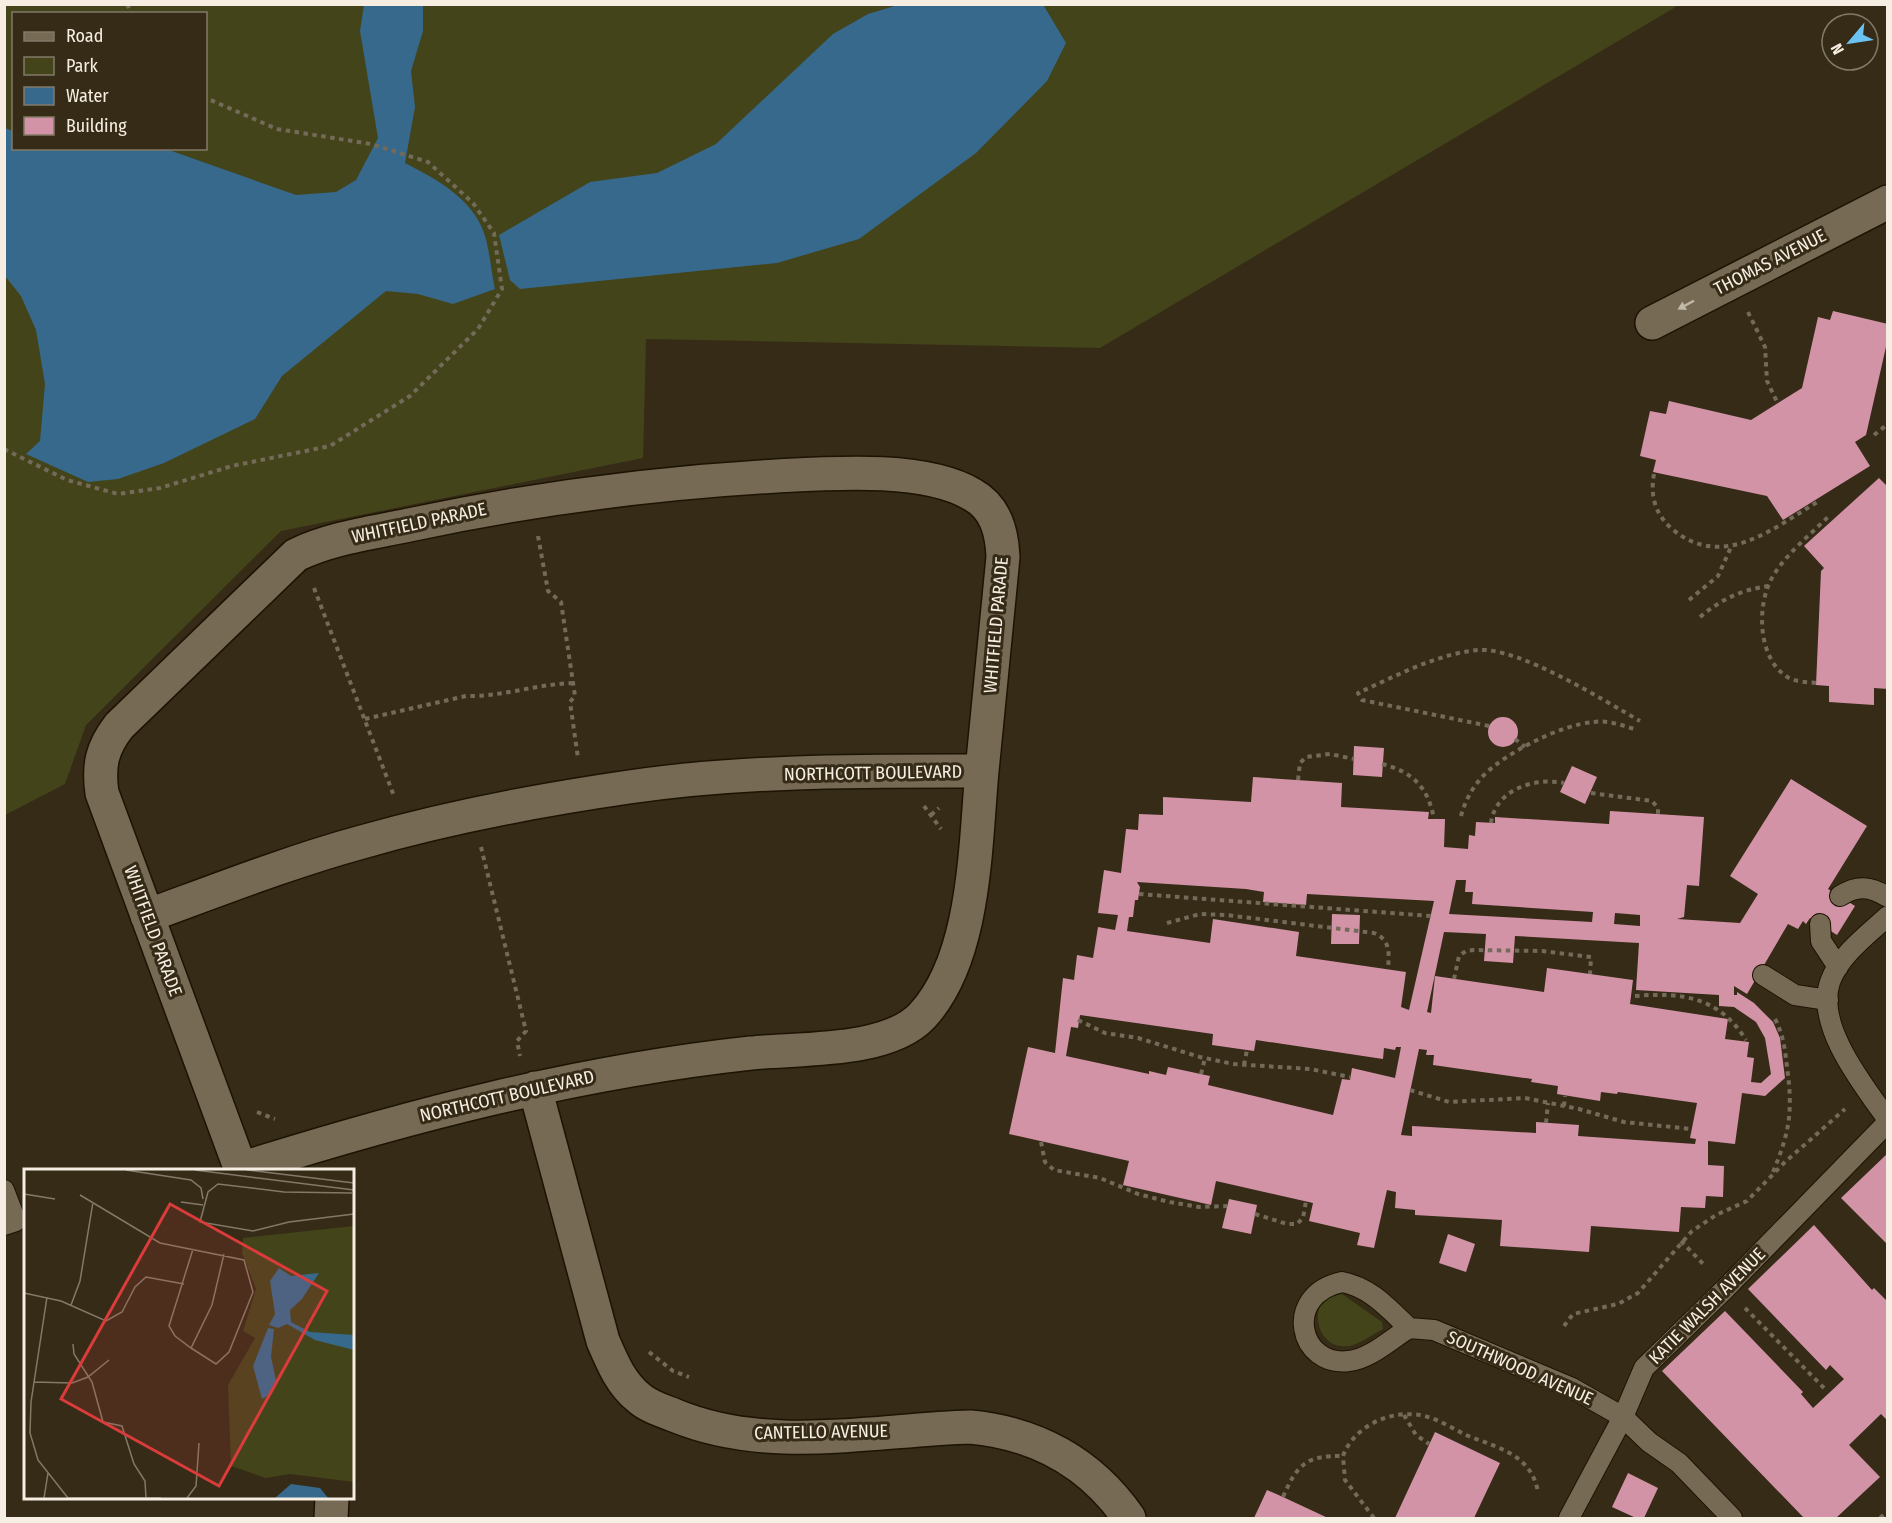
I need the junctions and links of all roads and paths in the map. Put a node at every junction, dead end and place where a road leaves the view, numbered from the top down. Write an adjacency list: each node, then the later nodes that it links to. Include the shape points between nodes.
1 (207, 98): 8 (path, via 277,129 371,144 428,162 473,203 494,233 502,289 478,329 410,396 330,446 232,466 160,488 118,494 67,480)
2 (1887, 202): 3 (street, THOMAS AVENUE)
3 (1732, 281): 4 (street, THOMAS AVENUE, one-way to 4); 5 (path, via 1762,339 1767,381)
4 (1652, 323)
5 (1778, 404)
6 (1887, 424): 7 (path)
7 (1874, 435)
8 (4, 448)
9 (1654, 474): 13 (path, via 1654,502 1666,523 1695,544)
10 (1819, 501): 13 (path, via 1752,539)
11 (1830, 515): 15 (path, via 1780,566)
12 (537, 532): 18 (path, via 548,591 561,602)
13 (1731, 546): 16 (path, via 1718,576)
14 (310, 583): 20 (path)
15 (1769, 586): 17 (path, via 1744,589 1728,596); 19 (path, via 1763,634 1770,656 1788,677)
16 (1689, 600)
17 (1700, 617)
18 (573, 683): 20 (path, via 542,684 483,697 466,696); 27 (path, via 575,696 570,702)
19 (1816, 683)
20 (365, 719): 34 (path)
21 (1640, 721): 22 (path, via 1534,665 1487,650 1421,665 1358,693 1362,700)
22 (1489, 726)
23 (1634, 729): 25 (path, via 1593,722 1569,727)
24 (1515, 739): 25 (path)
25 (1525, 747): 38 (path, via 1484,775 1470,793)
26 (1354, 759): 31 (path, via 1330,754 1306,757 1300,763)
27 (579, 764)
28 (1382, 765): 39 (path, via 1407,773 1424,788)
29 (947, 771): 30 (street, NORTHCOTT BOULEVARD); 35 (street, NORTHCOTT BOULEVARD, via 845,771 690,780 574,795); 37 (path, via 944,804)
30 (982, 771): 44 (street, WHITFIELD PARADE, via 1004,556 996,519 973,495 955,486 923,479 858,473 695,481 535,500 329,542 296,555 119,726 101,756 102,794); 65 (street, NORTHCOTT BOULEVARD, via 960,941 935,998 922,1016 907,1027 871,1041 686,1061)
31 (1298, 780)
32 (1564, 783): 40 (path, via 1535,784 1514,790 1494,808)
33 (1591, 793): 36 (path, via 1652,801)
34 (396, 802)
35 (474, 814): 44 (street, NORTHCOTT BOULEVARD, via 326,853); 61 (path, via 526,1031 517,1041)
36 (1658, 814)
37 (931, 815)
38 (1461, 816)
39 (1434, 819)
40 (1491, 823)
41 (1139, 894): 45 (path)
42 (1840, 896): 43 (lane, via 1864,887)
43 (1887, 897)
44 (147, 915): 75 (street, WHITFIELD PARADE)
45 (1431, 916)
46 (1887, 916): 49 (lane, KATIE WALSH AVENUE)
47 (1167, 922): 50 (path, via 1200,914 1226,915 1374,933 1388,945)
48 (1820, 924): 49 (lane, via 1821,941)
49 (1838, 967): 55 (lane, KATIE WALSH AVENUE, via 1830,982)
50 (1388, 969)
51 (1590, 974): 53 (path, via 1591,957 1542,951 1474,950 1459,956)
52 (1763, 975): 55 (lane, via 1795,995)
53 (1454, 979)
54 (1635, 996): 58 (path, via 1670,995 1708,1004 1727,1014)
55 (1828, 1000): 66 (lane, KATIE WALSH AVENUE, via 1836,1036)
56 (1769, 1010): 77 (path, via 1783,1038 1792,1092 1787,1132)
57 (1078, 1020): 60 (path, via 1105,1033 1138,1038)
58 (1746, 1040)
59 (1247, 1050): 62 (path)
60 (1206, 1058): 62 (path); 63 (path)
61 (521, 1059)
62 (1244, 1065): 64 (path, via 1310,1069)
63 (1201, 1074)
64 (1350, 1077)
65 (535, 1088): 76 (street, NORTHCOTT BOULEVARD, via 397,1121); 100 (street, CANTELLO AVENUE, via 603,1341 618,1374 640,1400 684,1420 759,1436 996,1430 1046,1446 1085,1469)
66 (1866, 1089): 71 (lane, KATIE WALSH AVENUE); 77 (path)
67 (1410, 1090): 69 (path, via 1449,1102 1516,1097)
68 (1565, 1096): 70 (path)
69 (1548, 1103): 70 (path); 72 (path)
70 (1564, 1106): 73 (path, via 1624,1122)
71 (1887, 1121): 92 (lane, KATIE WALSH AVENUE, via 1644,1368)
72 (1546, 1123)
73 (1691, 1129)
74 (1041, 1142): 80 (path, via 1045,1162 1054,1170 1100,1178 1138,1194 1181,1205)
75 (241, 1169)
76 (244, 1169)
77 (1771, 1176): 83 (path, via 1747,1201 1704,1222)
78 (4, 1190): 82 (lane, via 16,1221)
79 (1306, 1201): 81 (path, via 1305,1214 1297,1224)
80 (1227, 1206)
81 (1255, 1214)
82 (4, 1225)
83 (1681, 1241): 84 (path); 86 (path, via 1638,1293 1618,1304 1573,1314)
84 (1708, 1269)
85 (1740, 1304): 90 (path)
86 (1564, 1326)
87 (1409, 1328): 87 (lane, via 1361,1358 1337,1361 1325,1358 1311,1346 1304,1316 1317,1293 1342,1282 1368,1291); 92 (lane, SOUTHWOOD AVENUE, via 1434,1330 1572,1388)
88 (644, 1347): 89 (path, via 673,1371)
89 (689, 1377)
90 (1824, 1388)
91 (1404, 1415): 93 (path, via 1416,1435); 94 (path, via 1370,1423 1356,1435); 95 (path, via 1427,1417 1518,1457 1530,1469)
92 (1623, 1417): 102 (lane, KATIE WALSH AVENUE); 103 (lane, SOUTHWOOD AVENUE, via 1679,1463)
93 (1429, 1444)
94 (1343, 1456): 96 (path, via 1319,1456 1304,1463); 101 (path, via 1345,1480)
95 (1538, 1492)
96 (1283, 1497)
97 (332, 1499): 99 (street)
98 (1887, 1511): 104 (path)
99 (331, 1518)
100 (1129, 1518)
101 (1374, 1518)
102 (1569, 1518)
103 (1732, 1518)
104 (1880, 1518)

